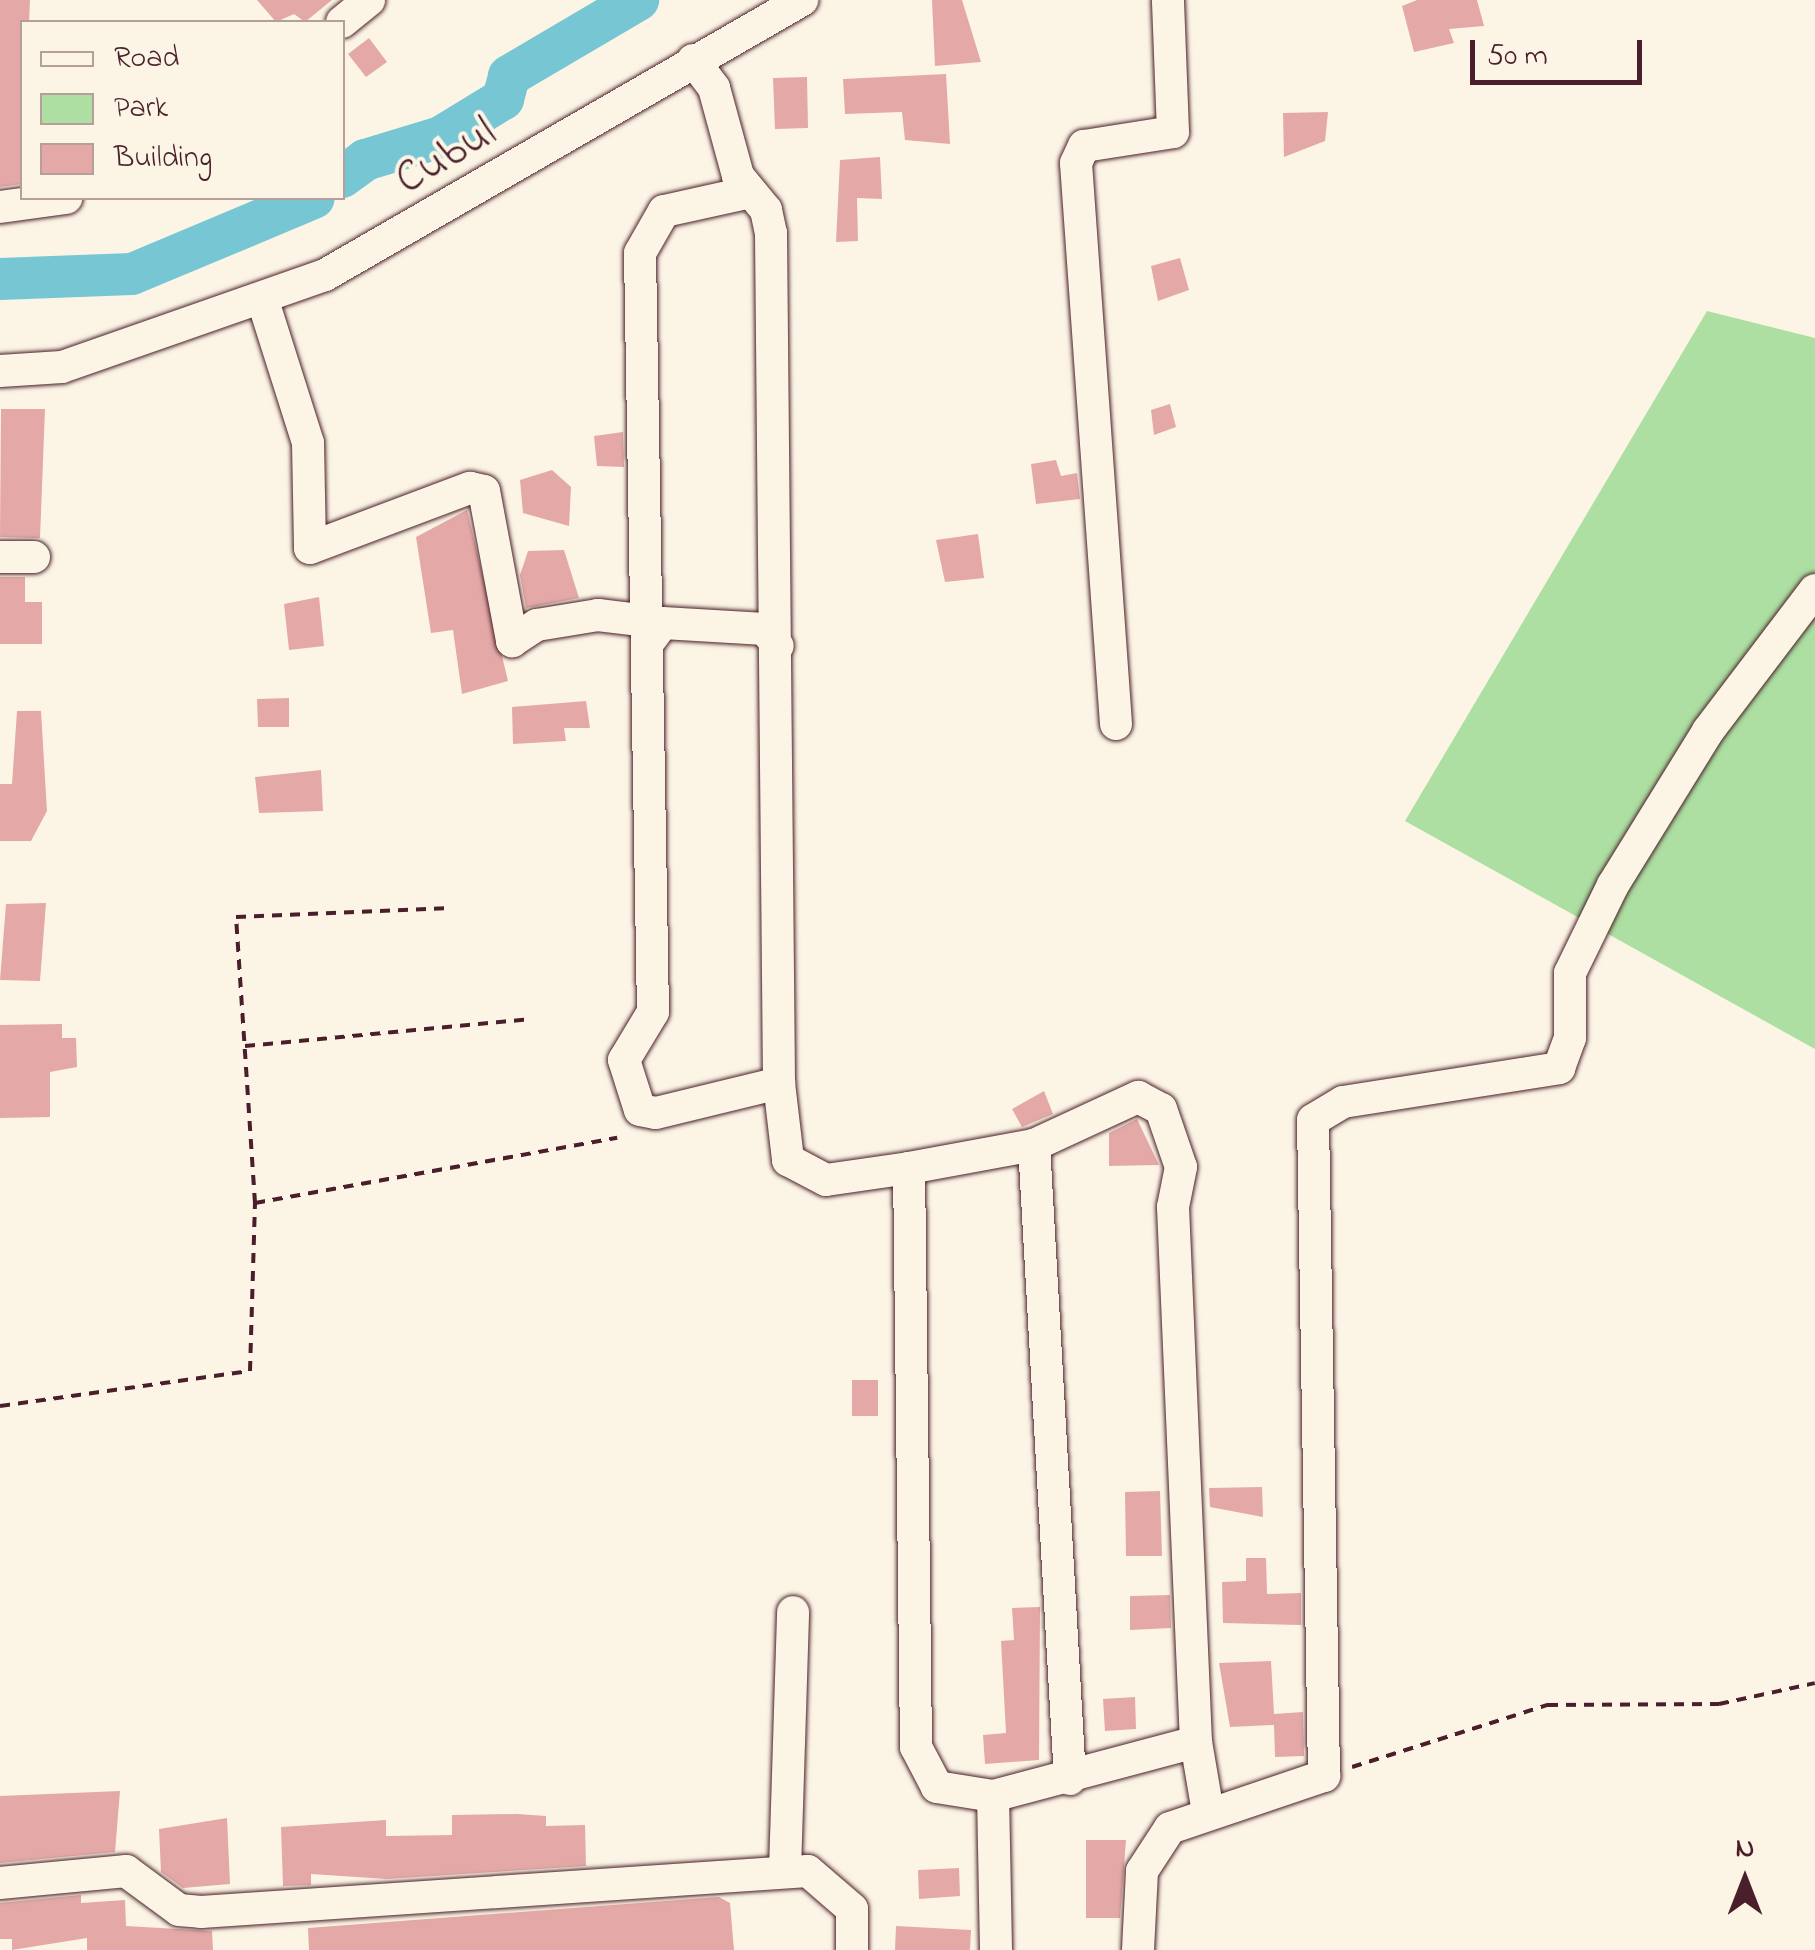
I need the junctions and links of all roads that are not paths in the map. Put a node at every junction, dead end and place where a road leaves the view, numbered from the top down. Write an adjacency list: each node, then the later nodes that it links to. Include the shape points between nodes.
1 (369, 0): 5 (street)
2 (802, 0): 6 (street, Cubul)
3 (1185, 0): 4 (street)
4 (1168, 1): 17 (street, via 1173,132 1084,146 1076,164)
5 (344, 20)
6 (693, 60): 7 (street, via 723,109); 10 (street, Cubul, via 406,234)
7 (746, 193): 15 (street, via 664,211 640,254); 16 (street, via 766,210 772,244)
8 (51, 200): 9 (street)
9 (0, 207)
10 (263, 302): 11 (street, Cubul, via 62,368); 15 (street, via 308,443 310,548 470,488 484,491 512,641 537,625 598,615)
11 (0, 370)
12 (0, 557): 13 (street)
13 (34, 557)
14 (1815, 590): 25 (street, via 1708,731 1613,885 1570,973 1570,1038 1558,1068 1344,1102 1314,1120 1324,1776)
15 (647, 632): 16 (street, via 663,623 765,630); 18 (street, via 654,1012 624,1060 629,1091 640,1110 670,1113)
16 (778, 646): 18 (street)
17 (1116, 724)
18 (779, 1083): 20 (street, via 795,1172 826,1180)
19 (1034, 1145): 20 (street); 22 (street, via 1138,1097 1161,1109 1181,1167 1173,1207); 23 (street)
20 (909, 1168): 24 (street, via 917,1756 937,1787)
21 (794, 1612): 26 (street)
22 (1196, 1742): 23 (street); 25 (street)
23 (1070, 1779): 24 (street)
24 (993, 1796): 29 (street)
25 (1208, 1812): 30 (street, via 1154,1843 1142,1871)
26 (785, 1870): 27 (street, via 200,1912 180,1910 126,1871); 28 (street, via 808,1871 842,1894)
27 (0, 1883)
28 (852, 1950)
29 (996, 1950)
30 (1138, 1950)

